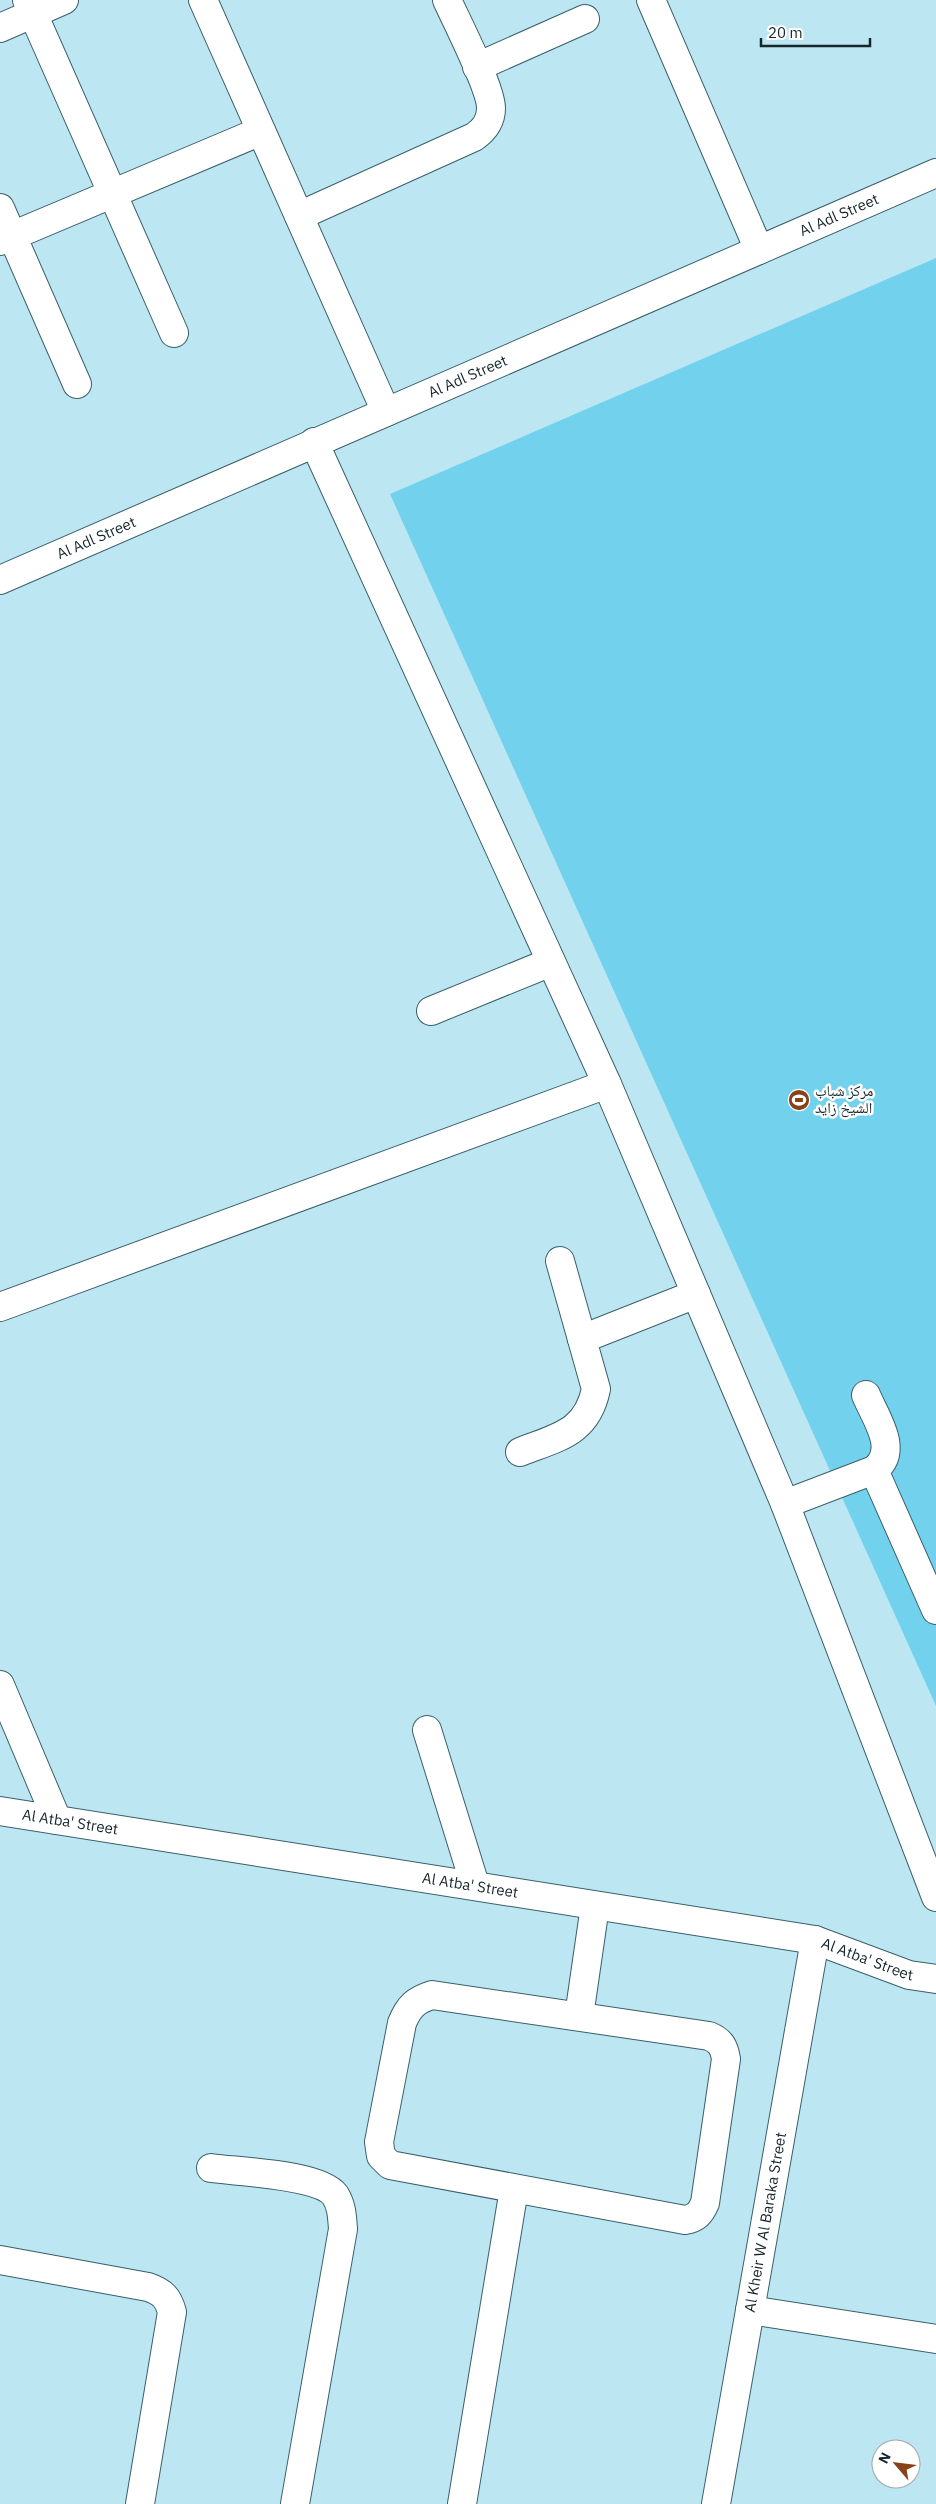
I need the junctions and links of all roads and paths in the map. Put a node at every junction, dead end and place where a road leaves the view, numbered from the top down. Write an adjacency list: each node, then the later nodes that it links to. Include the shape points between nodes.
1 (64, 0): 5 (street)
2 (203, 0): 9 (street)
3 (447, 0): 8 (street)
4 (651, 0): 15 (street)
5 (30, 7): 7 (street); 11 (street)
6 (585, 19): 8 (street)
7 (0, 28)
8 (477, 67): 13 (street, via 491,103 489,120 483,130 474,137)
9 (261, 130): 11 (street); 13 (street)
10 (936, 173): 15 (street, Al Adl Street)
11 (112, 194): 14 (street); 16 (street)
12 (0, 208): 14 (street)
13 (299, 216): 18 (street)
14 (6, 238): 17 (street)
15 (759, 250): 18 (street, Al Adl Street)
16 (174, 333)
17 (76, 384)
18 (386, 412): 19 (street, Al Adl Street)
19 (314, 442): 20 (street, Al Adl Street); 21 (street)
20 (0, 580)
21 (551, 962): 22 (street); 23 (street)
22 (431, 1011)
23 (608, 1084): 25 (street); 26 (street)
24 (560, 1261): 27 (street)
25 (696, 1294): 27 (street); 31 (street)
26 (0, 1307)
27 (582, 1339): 29 (street, via 596,1389 593,1405 573,1431)
28 (866, 1395): 30 (street, via 886,1444 883,1464)
29 (520, 1452)
30 (874, 1470): 31 (street); 32 (street)
31 (784, 1504): 38 (street)
32 (936, 1610)
33 (0, 1685): 36 (street)
34 (427, 1730): 37 (street)
35 (0, 1811): 36 (street, Al Atba' Street)
36 (58, 1820): 37 (street, Al Atba' Street)
37 (475, 1885): 39 (street, Al Atba' Street)
38 (936, 1897)
39 (595, 1906): 40 (street, Al Atba' Street); 42 (street)
40 (815, 1940): 41 (street, Al Atba' Street, via 909,1975); 46 (street, Al Kheir W Al Baraka Street)
41 (936, 1979)
42 (579, 2016): 44 (street, via 432,1995 418,1999 408,2009 402,2023 378,2142 381,2156 390,2165 403,2169); 44 (street, via 709,2036 719,2040 724,2048 726,2059 701,2212 685,2220)
43 (211, 2168): 49 (street, via 320,2184 334,2195 342,2211 343,2229)
44 (514, 2189): 50 (street)
45 (0, 2260): 48 (street, via 148,2287 160,2291 168,2300 172,2312)
46 (750, 2310): 47 (street); 51 (street, Al Kheir W Al Baraka Street)
47 (936, 2339)
48 (140, 2504)
49 (295, 2504)
50 (462, 2504)
51 (716, 2504)

